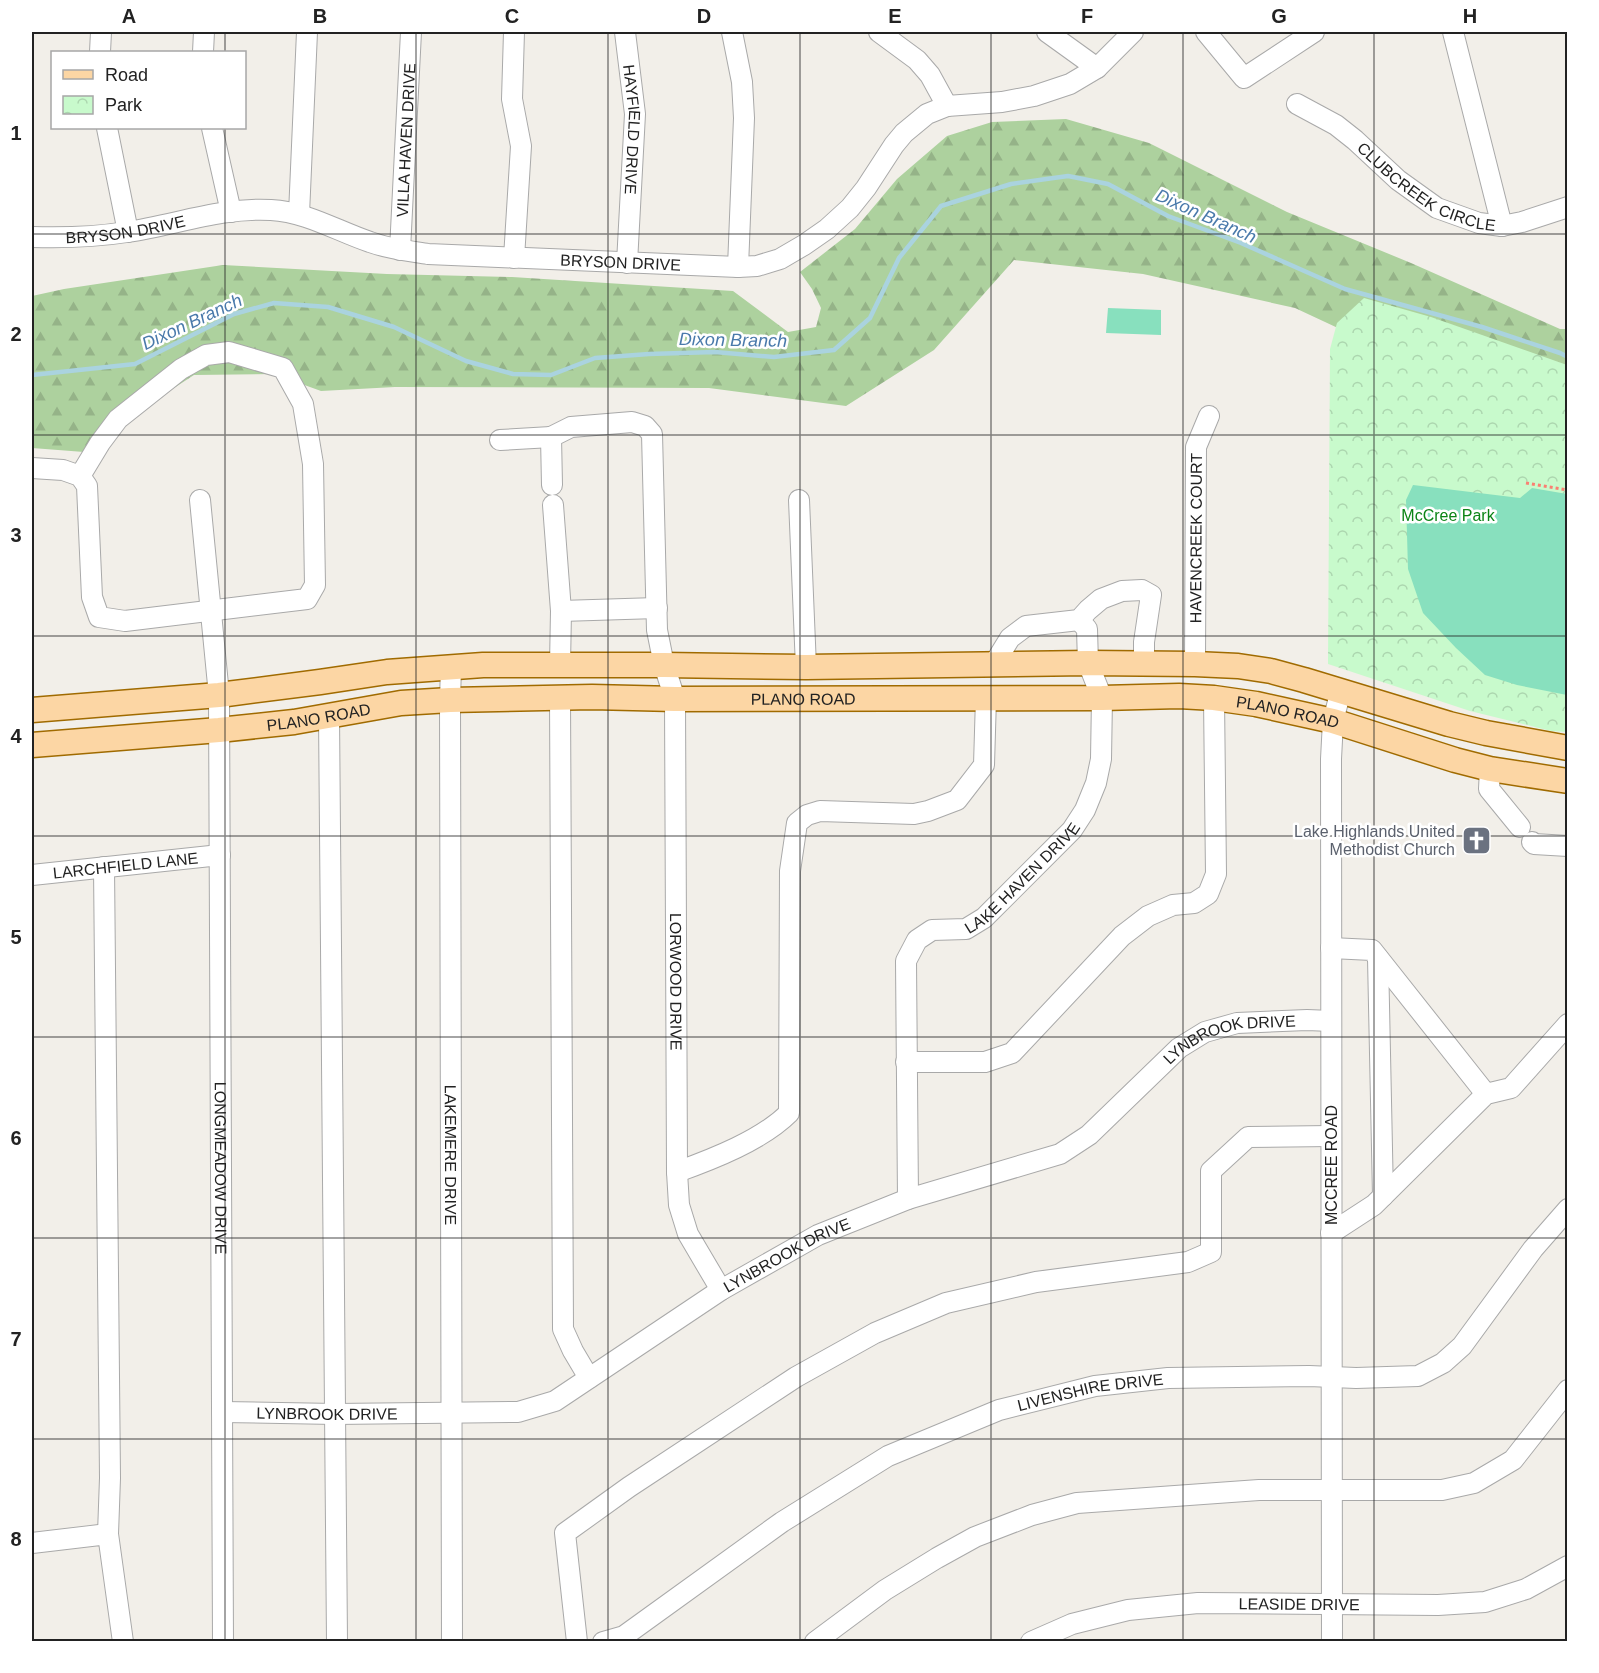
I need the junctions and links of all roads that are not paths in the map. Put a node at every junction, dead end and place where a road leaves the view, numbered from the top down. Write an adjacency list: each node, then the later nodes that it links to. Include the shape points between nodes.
1 (101, 32): 14 (street)
2 (204, 32): 15 (street)
3 (307, 32): 23 (street)
4 (411, 32): 27 (street, VILLA HAVEN DRIVE)
5 (514, 32): 28 (street, via 512,99 521,146)
6 (625, 32): 29 (street, HAYFIELD DRIVE, via 634,114)
7 (732, 32): 30 (street, via 744,118)
8 (879, 32): 18 (street, via 930,75)
9 (1047, 32): 16 (street)
10 (1133, 32): 16 (street, BRYSON DRIVE)
11 (1206, 32): 12 (street, via 1244,78)
12 (1314, 32)
13 (1454, 32): 24 (street)
14 (100, 51)
15 (203, 51)
16 (1097, 68): 18 (street, BRYSON DRIVE, via 1070,84 1034,96)
17 (1298, 104): 24 (street, CLUBCREEK CIRCLE, via 1336,125 1398,180 1437,208 1479,224)
18 (947, 106): 30 (street, BRYSON DRIVE, via 927,114 904,134 866,189 827,229 780,259)
19 (107, 129): 25 (street)
20 (212, 129): 22 (street)
21 (1568, 207): 24 (street, CLUBCREEK CIRCLE)
22 (231, 212): 23 (street, BRYSON DRIVE, via 271,210); 25 (street, BRYSON DRIVE)
23 (299, 214): 27 (street, BRYSON DRIVE)
24 (1502, 226)
25 (128, 232): 26 (street, BRYSON DRIVE, via 80,238)
26 (32, 237)
27 (400, 250): 28 (street, BRYSON DRIVE)
28 (514, 258): 29 (street, BRYSON DRIVE)
29 (627, 263): 30 (street, BRYSON DRIVE)
30 (738, 267)
31 (1209, 416): 47 (street, HAVENCREEK COURT, via 1196,447)
32 (551, 437): 33 (street); 36 (street); 40 (street, LORWOOD DRIVE, via 571,427 632,422 645,426 652,434)
33 (501, 440)
34 (32, 468): 35 (street, via 63,470)
35 (80, 476): 41 (street, via 87,486 92,597 99,617 124,621); 41 (street, via 118,419 181,369 206,355 229,352 283,368 303,404 313,464 315,585 307,599)
36 (552, 485)
37 (200, 500): 41 (street, LONGMEADOW DRIVE)
38 (799, 500): 51 (street)
39 (553, 506): 42 (street)
40 (657, 608): 42 (street); 49 (street, LORWOOD DRIVE)
41 (211, 610): 53 (street, LONGMEADOW DRIVE)
42 (561, 610): 48 (street)
43 (1079, 620): 44 (street, via 1087,629); 45 (street, via 1101,599 1122,591 1142,590 1150,596); 46 (street, via 1026,626 1010,638)
44 (1088, 663): 45 (main road, PLANO ROAD); 46 (main road, PLANO ROAD); 56 (street, LAKE HAVEN DRIVE)
45 (1144, 663): 47 (main road, PLANO ROAD)
46 (994, 664): 51 (main road, PLANO ROAD)
47 (1195, 664): 52 (main road, PLANO ROAD, via 1270,671)
48 (560, 665): 49 (main road, PLANO ROAD); 50 (main road, PLANO ROAD)
49 (664, 665): 51 (main road, PLANO ROAD); 58 (street, LORWOOD DRIVE)
50 (451, 667): 53 (main road, PLANO ROAD); 59 (street, LAKEMERE DRIVE)
51 (806, 667)
52 (1341, 690): 62 (street, MCCREE ROAD); 65 (main road, PLANO ROAD, via 1449,724)
53 (219, 695): 60 (main road, PLANO ROAD); 63 (street, LONGMEADOW DRIVE)
54 (560, 697): 58 (main road, PLANO ROAD); 59 (main road, PLANO ROAD); 88 (street, via 563,1329)
55 (986, 698): 56 (main road, PLANO ROAD); 58 (main road, PLANO ROAD); 81 (street, via 984,765 957,800 914,814 820,811 797,823 790,871 789,1113 766,1133)
56 (1102, 698): 57 (main road, PLANO ROAD); 78 (street, LAKE HAVEN DRIVE, via 1101,759 1096,783 1072,830 984,918 966,929 932,930 917,940 906,961)
57 (1214, 698): 62 (main road, PLANO ROAD); 78 (street, via 1216,874 1208,894 1194,903 1173,905 1148,916 1122,936 1012,1053 985,1062)
58 (675, 699): 81 (street, LORWOOD DRIVE)
59 (450, 700): 61 (main road, PLANO ROAD, via 401,703); 91 (street, LAKEMERE DRIVE)
60 (32, 710)
61 (329, 715): 63 (main road, PLANO ROAD); 92 (street)
62 (1333, 722): 66 (main road, PLANO ROAD); 74 (street, MCCREE ROAD)
63 (219, 730): 64 (main road, PLANO ROAD); 71 (street, LONGMEADOW DRIVE)
64 (32, 745)
65 (1568, 748)
66 (1490, 769): 67 (main road, PLANO ROAD); 68 (street, via 1489,789)
67 (1568, 781)
68 (1520, 826)
69 (1532, 842): 70 (street)
70 (1568, 846)
71 (220, 855): 72 (street, LARCHFIELD LANE); 90 (street, LONGMEADOW DRIVE)
72 (104, 867): 73 (street, LARCHFIELD LANE); 94 (street)
73 (32, 875)
74 (1331, 948): 75 (street, via 1372,950); 76 (street, MCCREE ROAD)
75 (1378, 958): 79 (street); 82 (street)
76 (1331, 1021): 80 (street, MCCREE ROAD); 83 (street, LYNBROOK DRIVE, via 1237,1023 1205,1032 1179,1048 1089,1135 1060,1154)
77 (1568, 1024): 79 (street, via 1511,1088)
78 (906, 1062): 83 (street, LAKE HAVEN DRIVE)
79 (1486, 1094): 82 (street)
80 (1332, 1136): 85 (street, MCCREE ROAD); 102 (street, via 1248,1137 1211,1171 1211,1252 1188,1262 1036,1282 946,1303 875,1333 796,1377 630,1487 565,1533)
81 (677, 1172): 86 (street, LORWOOD DRIVE, via 679,1205 688,1234)
82 (1383, 1196): 85 (street)
83 (908, 1199): 86 (street, LYNBROOK DRIVE, via 818,1235)
84 (1568, 1209): 87 (street, LIVENSHIRE DRIVE, via 1462,1346 1443,1363 1418,1376)
85 (1332, 1233): 87 (street, MCCREE ROAD)
86 (721, 1290): 88 (street, LYNBROOK DRIVE)
87 (1332, 1377): 93 (street, MCCREE ROAD); 103 (street, LIVENSHIRE DRIVE, via 1168,1378 1095,1386 999,1410 888,1456 782,1521 624,1635)
88 (589, 1378): 91 (street, LYNBROOK DRIVE, via 555,1401 518,1412)
89 (1568, 1390): 93 (street, via 1513,1460 1474,1484 1442,1490)
90 (222, 1412): 92 (street, LYNBROOK DRIVE); 99 (street, LONGMEADOW DRIVE)
91 (451, 1412): 92 (street, LYNBROOK DRIVE); 101 (street, LAKEMERE DRIVE)
92 (334, 1414): 100 (street)
93 (1332, 1491): 97 (street, MCCREE ROAD); 104 (street, via 1260,1490 1077,1503 1032,1515 975,1537 937,1558)
94 (108, 1534): 95 (street); 98 (street)
95 (32, 1543)
96 (1568, 1566): 97 (street, LEASIDE DRIVE, via 1526,1589 1485,1602)
97 (1332, 1605): 105 (street, LEASIDE DRIVE, via 1198,1603 1128,1610 1072,1624); 106 (street, MCCREE ROAD)
98 (123, 1641)
99 (223, 1641)
100 (337, 1641)
101 (452, 1641)
102 (577, 1641)
103 (603, 1641)
104 (815, 1641)
105 (1031, 1641)
106 (1332, 1641)

